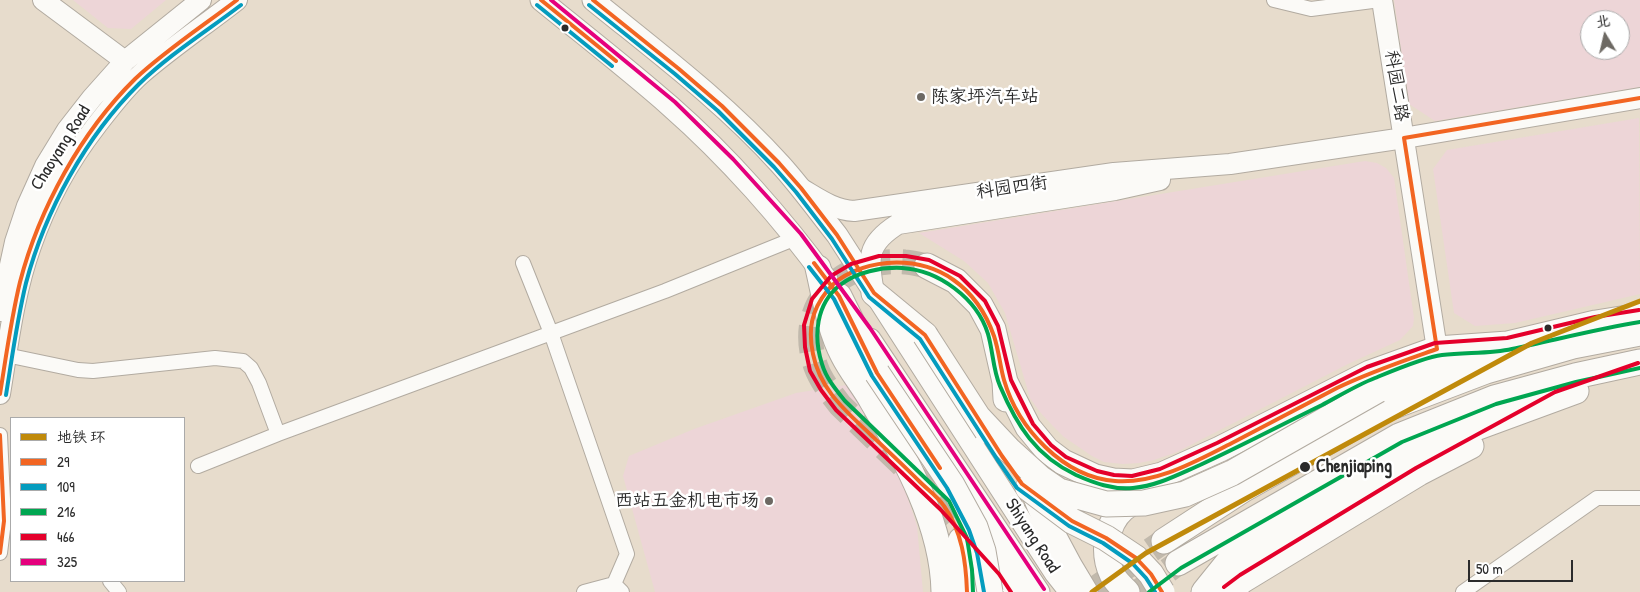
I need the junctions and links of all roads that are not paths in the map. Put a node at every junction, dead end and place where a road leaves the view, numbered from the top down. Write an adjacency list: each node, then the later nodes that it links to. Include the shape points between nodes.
1 (43, 0): 8 (street)
2 (201, 0): 8 (street, Chaoyang Road)
3 (237, 0): 25 (street, Chaoyang Road, via 140,75 81,146 58,185 31,247 20,282)
4 (541, 0): 13 (main road, Shiyang Road, via 671,106 728,162)
5 (593, 0): 12 (main road, Shiyang Road, via 722,106)
6 (1274, 0): 7 (street, via 1311,10)
7 (1381, 0): 10 (street, 科园二路)
8 (125, 61): 19 (street, Chaoyang Road, via 67,130 45,166 26,206)
9 (1640, 98): 10 (street, 科园四街)
10 (1404, 138): 11 (street, 科园四街); 24 (street, 科园二路)
11 (1230, 164): 12 (street, 科园四街, via 1114,174 854,211 834,207); 17 (street, 科园四街, via 1116,190 898,224 879,237 874,247 870,259)
12 (800, 188): 17 (main road, Shiyang Road, via 837,235)
13 (796, 238): 16 (main road, Shiyang Road); 21 (street)
14 (523, 263): 21 (street)
15 (927, 266): 28 (highway, via 956,281 980,306 993,329)
16 (818, 268): 18 (main road, Shiyang Road); 45 (highway, via 831,328 844,357 897,444 930,518 940,552)
17 (874, 292): 31 (highway, bridge, via 925,335); 50 (main road, Shiyang Road)
18 (839, 296): 47 (highway, bridge, via 877,373 952,485 975,527); 49 (main road, Shiyang Road)
19 (0, 311)
20 (1640, 316): 23 (highway)
21 (551, 333): 32 (street); 42 (street, via 627,554)
22 (1640, 333): 38 (highway, via 1573,346 1486,371 1386,409 1244,489)
23 (1508, 344): 24 (highway); 31 (highway, bridge, via 1378,390 1232,473 1185,494 1144,503 1106,504 1060,491 1008,450)
24 (1437, 349): 34 (highway, via 1370,373)
25 (6, 355): 29 (street, Chaoyang Road); 32 (street, via 93,371 215,358 243,361 259,383)
26 (1640, 362): 40 (highway, via 1494,398 1399,436)
27 (1640, 369): 30 (highway)
28 (1005, 382): 34 (highway, via 1028,427 1047,450 1079,471 1095,477 1133,482 1148,479); 51 (highway, via 1015,445 1044,520)
29 (0, 394)
30 (1558, 397): 54 (highway, via 1410,456 1229,561); 55 (highway, via 1418,473 1242,580)
31 (978, 417): 53 (highway, bridge, via 1022,484 1072,521 1136,558)
32 (278, 434): 35 (street)
33 (0, 435): 37 (street)
34 (1220, 449): 52 (highway, via 1123,509 1111,524 1108,564 1112,575)
35 (198, 466)
36 (1640, 498): 56 (street, via 1597,498)
37 (8, 522): 39 (street)
38 (1164, 541)
39 (0, 553)
40 (1178, 563)
41 (111, 582): 43 (street)
42 (618, 588): 44 (street)
43 (119, 592)
44 (584, 592)
45 (944, 592)
46 (967, 592): 48 (highway, via 965,538 1004,570)
47 (990, 592)
48 (1019, 592)
49 (1039, 592)
50 (1070, 592)
51 (1084, 592)
52 (1127, 592)
53 (1162, 592)
54 (1204, 592)
55 (1228, 592)
56 (1463, 592)

